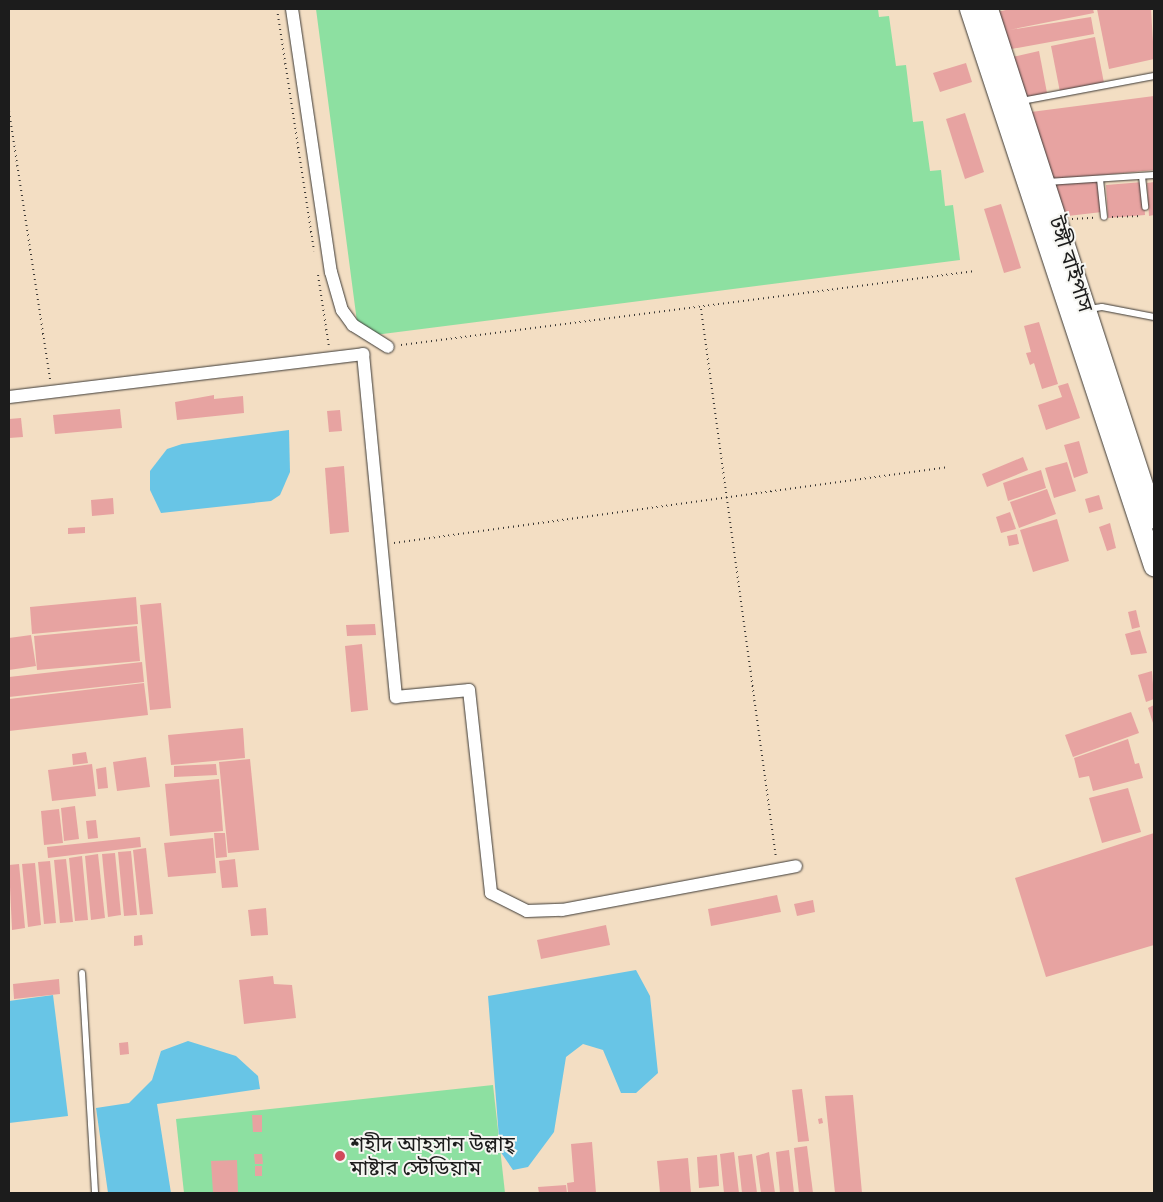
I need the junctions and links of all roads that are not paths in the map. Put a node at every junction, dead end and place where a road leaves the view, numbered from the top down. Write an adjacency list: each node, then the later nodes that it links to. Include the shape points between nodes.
1 (292, 9): 14 (street, via 332,272 342,310 353,325 388,347)
2 (970, 9): 17 (main road)
3 (988, 9): 5 (main road, টঙ্গী বাইপাস)
4 (1154, 76): 5 (lane)
5 (1016, 102): 9 (main road, টঙ্গী বাইপাস)
6 (1142, 176): 7 (lane); 8 (lane); 10 (lane)
7 (1154, 176)
8 (1100, 179): 9 (lane); 11 (lane)
9 (1044, 182): 12 (main road, টঙ্গী বাইপাস)
10 (1144, 207)
11 (1104, 217)
12 (1086, 310): 13 (lane, via 1102,307); 16 (main road, টঙ্গী বাইপাস)
13 (1154, 317)
14 (363, 354): 15 (street); 18 (street, via 396,697 469,690 491,893 527,911 562,910)
15 (9, 397)
16 (1154, 519)
17 (1154, 566)
18 (796, 866)
19 (82, 972): 20 (lane)
20 (95, 1193)

